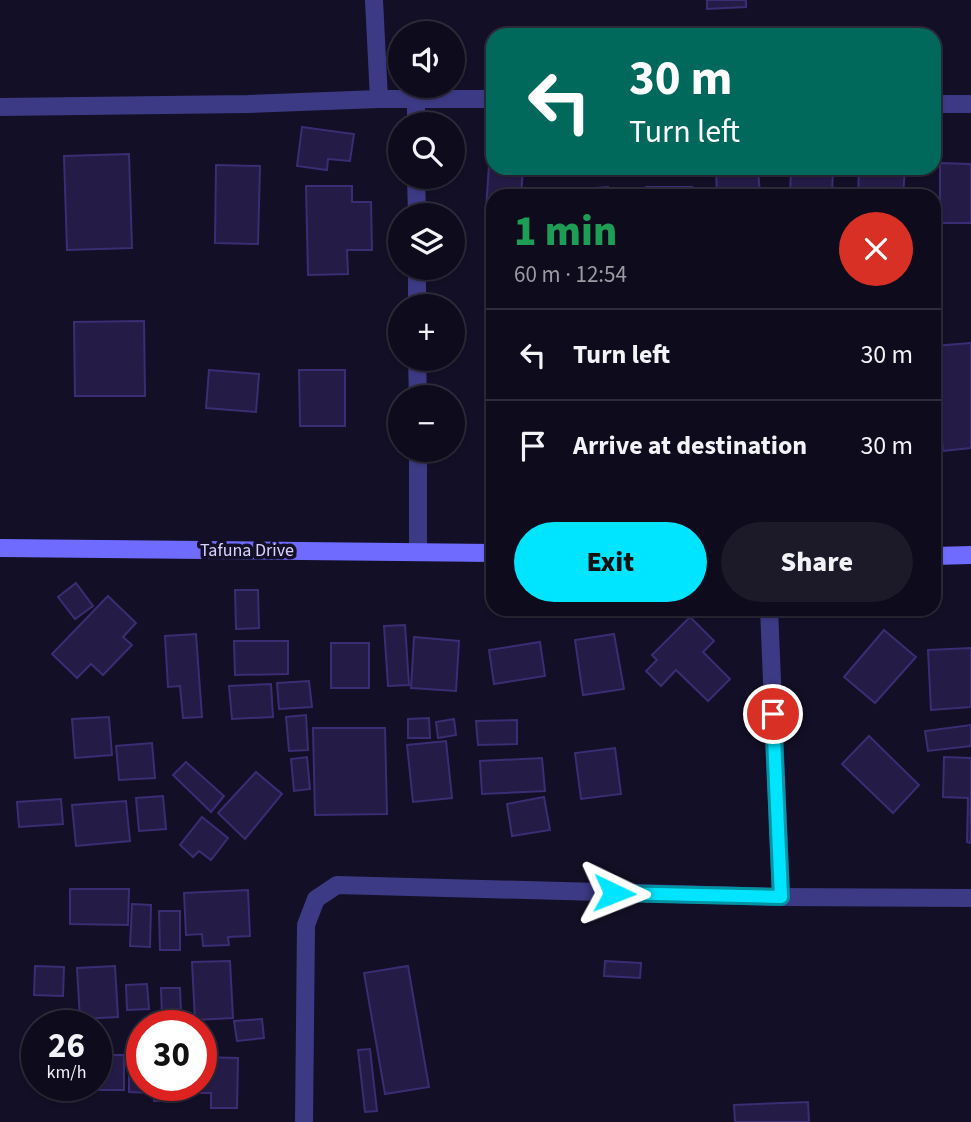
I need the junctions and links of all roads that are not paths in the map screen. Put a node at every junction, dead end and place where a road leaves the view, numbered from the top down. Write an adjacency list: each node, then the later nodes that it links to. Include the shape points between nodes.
1 (374, 0): 3 (street)
2 (416, 98): 3 (street); 4 (street); 8 (street)
3 (379, 99): 7 (street)
4 (486, 99)
5 (941, 104): 6 (street)
6 (971, 104)
7 (0, 107)
8 (416, 112)
9 (418, 462): 11 (street)
10 (0, 548): 11 (main road, Tafuna Drive)
11 (418, 552): 12 (main road, Tafuna Drive)
12 (486, 553)
13 (971, 555): 14 (main road)
14 (941, 556)
15 (769, 616): 16 (street)
16 (781, 897): 17 (street); 18 (street, via 337,885 316,899 306,925)
17 (971, 898)
18 (304, 1122)

